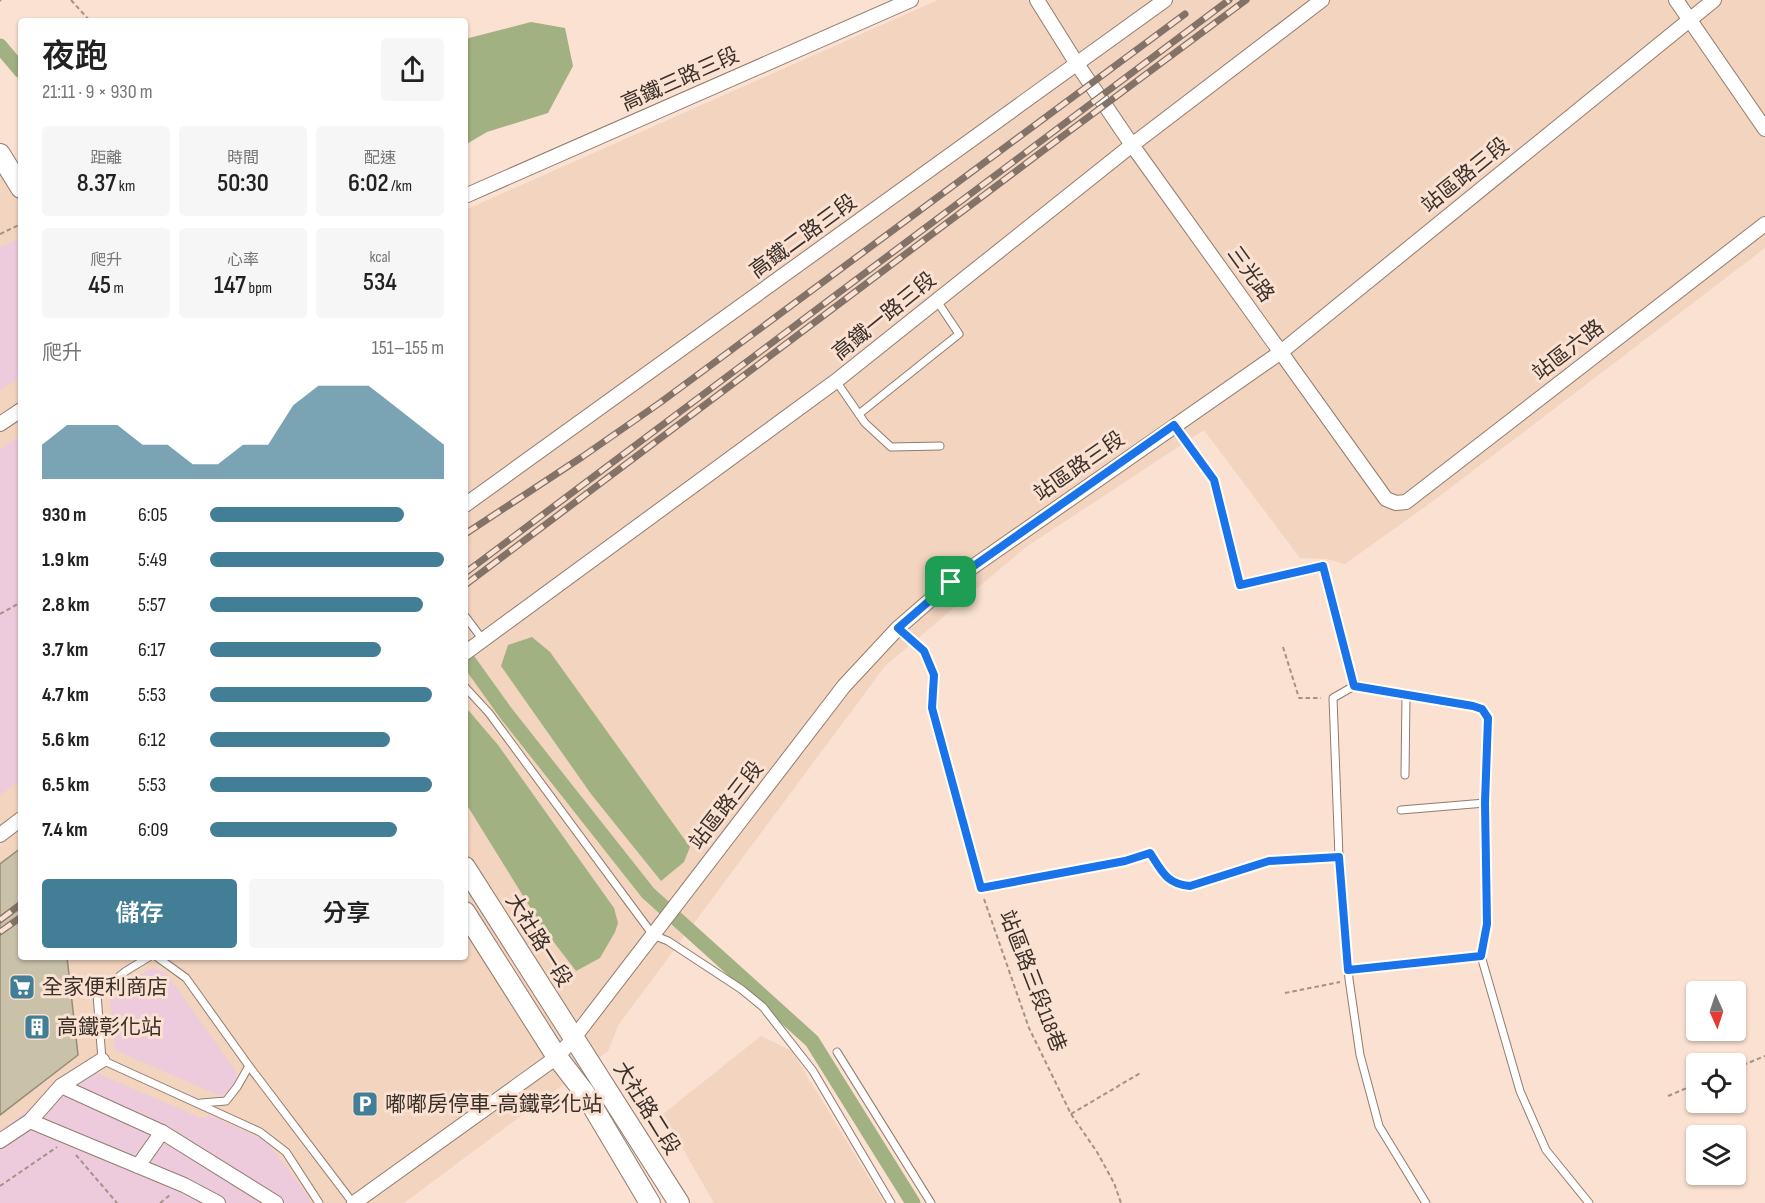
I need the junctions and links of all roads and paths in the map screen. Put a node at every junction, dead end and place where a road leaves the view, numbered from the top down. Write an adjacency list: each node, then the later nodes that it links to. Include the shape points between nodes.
1 (71, 0): 8 (path)
2 (911, 0): 15 (street, 高鐵三路三段)
3 (1037, 0): 10 (street, 三光路)
4 (1165, 0): 10 (street, 高鐵二路三段)
5 (1322, 0): 12 (street, 高鐵一路三段)
6 (1676, 0): 9 (street)
7 (1714, 0): 9 (street, 站區路三段)
8 (87, 18)
9 (1690, 20): 11 (street); 20 (street, 站區路三段)
10 (1077, 64): 12 (street, 三光路); 27 (street, 高鐵二路三段)
11 (1765, 129)
12 (1132, 145): 19 (street, 高鐵一路三段); 20 (street, 三光路)
13 (0, 154): 14 (street)
14 (18, 183)
15 (468, 195)
16 (1765, 224): 28 (street, 站區六路, via 1406,502)
17 (18, 225): 18 (path)
18 (0, 234)
19 (937, 301): 21 (street, 高鐵一路三段); 23 (lane, via 959,334)
20 (1281, 352): 25 (street, 站區路三段); 28 (street, 三光路, via 1386,499)
21 (836, 381): 23 (lane); 33 (street, 高鐵一路三段)
22 (18, 412): 24 (street)
23 (859, 414): 26 (lane, via 891,447)
24 (0, 424)
25 (1174, 425): 32 (street, 站區路三段, via 951,582); 36 (lane, via 1214,480 1240,585 1323,566)
26 (940, 446)
27 (468, 503)
28 (1396, 503)
29 (18, 604): 30 (path)
30 (0, 614)
31 (468, 619): 33 (lane)
32 (898, 628): 47 (lane, 站區路三段118巷, via 924,651 934,675 932,708); 49 (street, 站區路三段, via 844,686)
33 (483, 640): 35 (street, 高鐵一路三段)
34 (1283, 647): 39 (path, via 1299,698)
35 (468, 651)
36 (1354, 686): 38 (lane); 39 (lane)
37 (468, 690): 49 (lane, via 489,713)
38 (1406, 696): 40 (lane); 41 (lane, via 1482,709 1488,718)
39 (1333, 698): 45 (lane)
40 (1405, 775)
41 (1485, 803): 42 (lane); 50 (lane, via 1487,924)
42 (1401, 810)
43 (18, 821): 44 (street)
44 (0, 835)
45 (1339, 857): 47 (path, via 1269,861 1190,886 1177,885 1167,878 1150,853); 54 (lane)
46 (468, 872): 58 (street, 大社路一段)
47 (981, 888): 70 (path, 站區路三段118巷, via 1029,1028)
48 (468, 917): 61 (street)
49 (653, 935): 58 (street, 站區路三段); 84 (lane, via 668,941 763,1006 813,1071)
50 (1481, 956): 54 (path); 88 (lane, via 1525,1100 1546,1150)
51 (144, 960): 62 (lane, via 97,994)
52 (161, 960): 55 (lane)
53 (169, 960): 55 (lane)
54 (1348, 970): 56 (lane)
55 (186, 978): 64 (lane)
56 (1349, 980): 57 (path); 87 (lane, via 1360,1055 1379,1126)
57 (1285, 993)
58 (573, 1039): 61 (street, 站區路三段); 83 (street, 大社路二段)
59 (837, 1052): 85 (lane)
60 (1765, 1056): 63 (path)
61 (557, 1057): 81 (street, 站區路三段); 82 (street, via 584,1092)
62 (102, 1059): 66 (street); 69 (lane)
63 (1746, 1064)
64 (249, 1066): 69 (lane, via 226,1101); 81 (lane)
65 (1142, 1072): 70 (path)
66 (61, 1086): 71 (street); 72 (street)
67 (1686, 1088): 68 (path)
68 (1668, 1096)
69 (198, 1104): 80 (lane, via 260,1132 286,1152)
70 (1071, 1114): 86 (path, 站區路三段118巷, via 1097,1152)
71 (30, 1121): 73 (street); 74 (street)
72 (162, 1132): 75 (street); 79 (street)
73 (0, 1141)
74 (70, 1141): 75 (street); 76 (path); 77 (path)
75 (138, 1166): 78 (street)
76 (0, 1186)
77 (117, 1203)
78 (218, 1203)
79 (276, 1203)
80 (319, 1203)
81 (353, 1203)
82 (651, 1203)
83 (679, 1203)
84 (891, 1203)
85 (931, 1203)
86 (1121, 1203)
87 (1426, 1203)
88 (1588, 1203)

